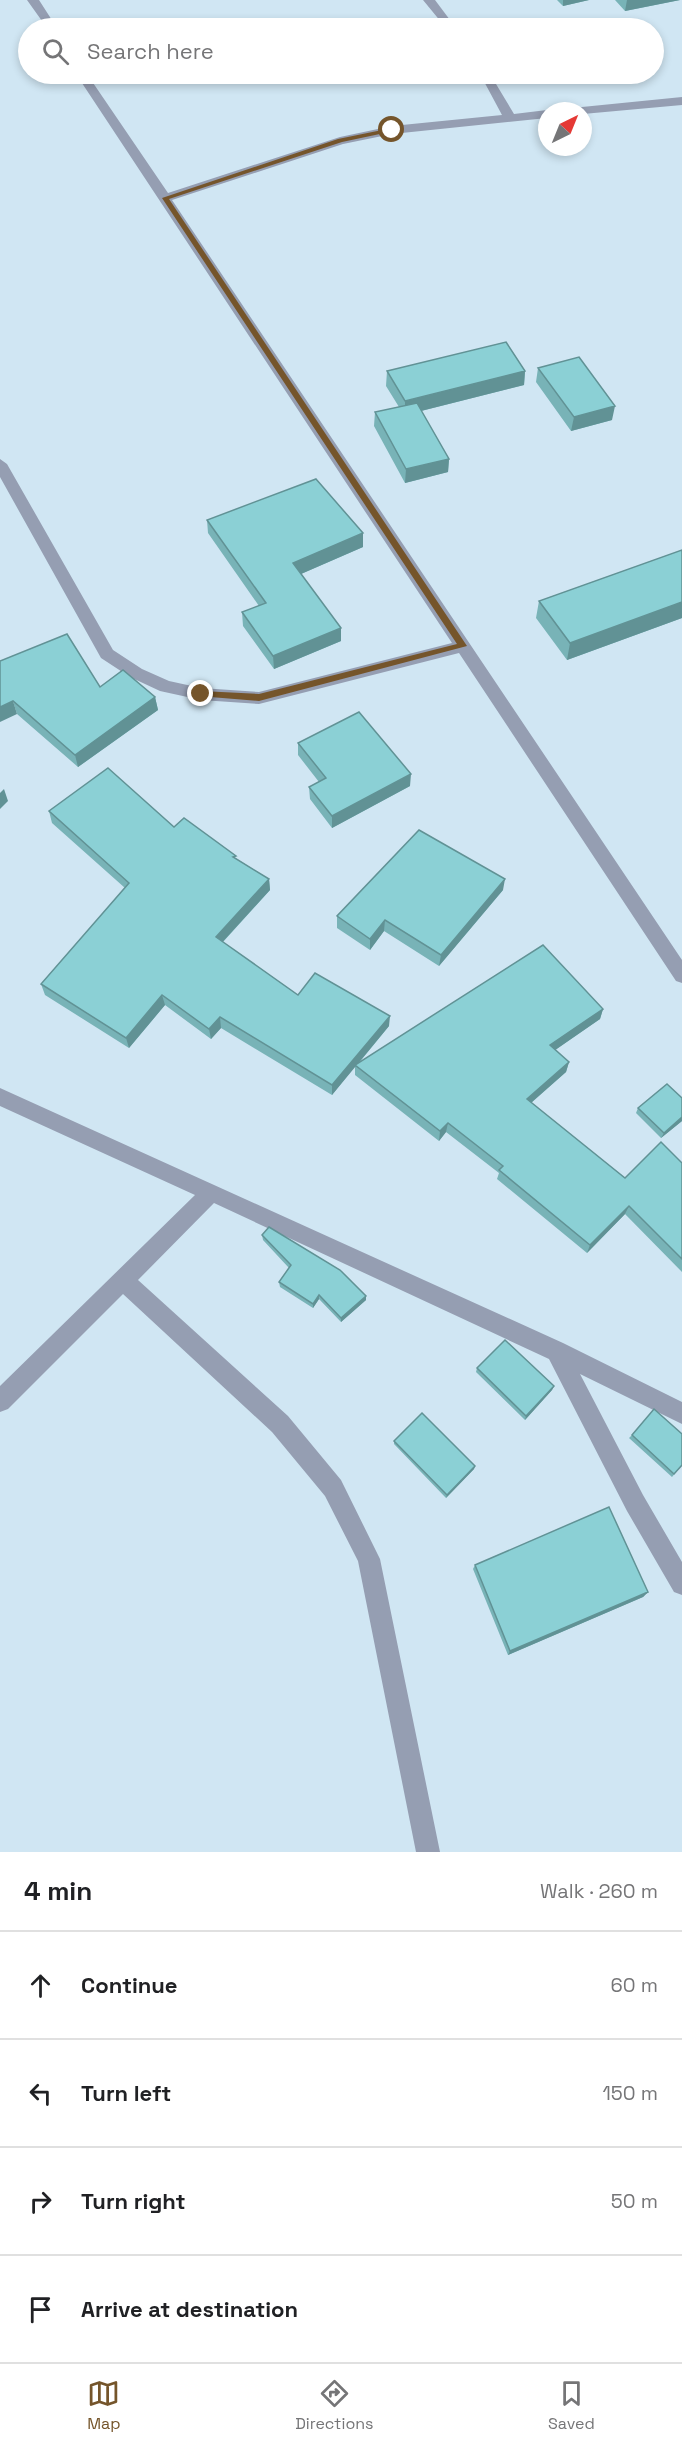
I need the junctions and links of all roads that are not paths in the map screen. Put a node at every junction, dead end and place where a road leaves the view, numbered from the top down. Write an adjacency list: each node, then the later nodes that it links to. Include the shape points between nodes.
1 (33, 0): 4 (street)
2 (447, 0): 3 (street)
3 (431, 2): 5 (street)
4 (45, 18)
5 (443, 18)
6 (89, 84): 12 (street)
7 (491, 84): 11 (street)
8 (682, 101): 9 (street)
9 (592, 110)
10 (538, 115): 11 (street)
11 (510, 118): 12 (street, via 392,130 340,141)
12 (165, 198): 14 (street)
13 (0, 464): 14 (street, via 107,654 166,687 259,698)
14 (463, 646): 15 (street)
15 (682, 975)
16 (0, 1097): 17 (street)
17 (212, 1192): 18 (street); 19 (street)
18 (123, 1280): 20 (street); 23 (street, via 280,1424 333,1488 369,1559)
19 (556, 1350): 21 (street); 22 (street)
20 (0, 1401)
21 (682, 1413)
22 (682, 1584)
23 (428, 1852)

